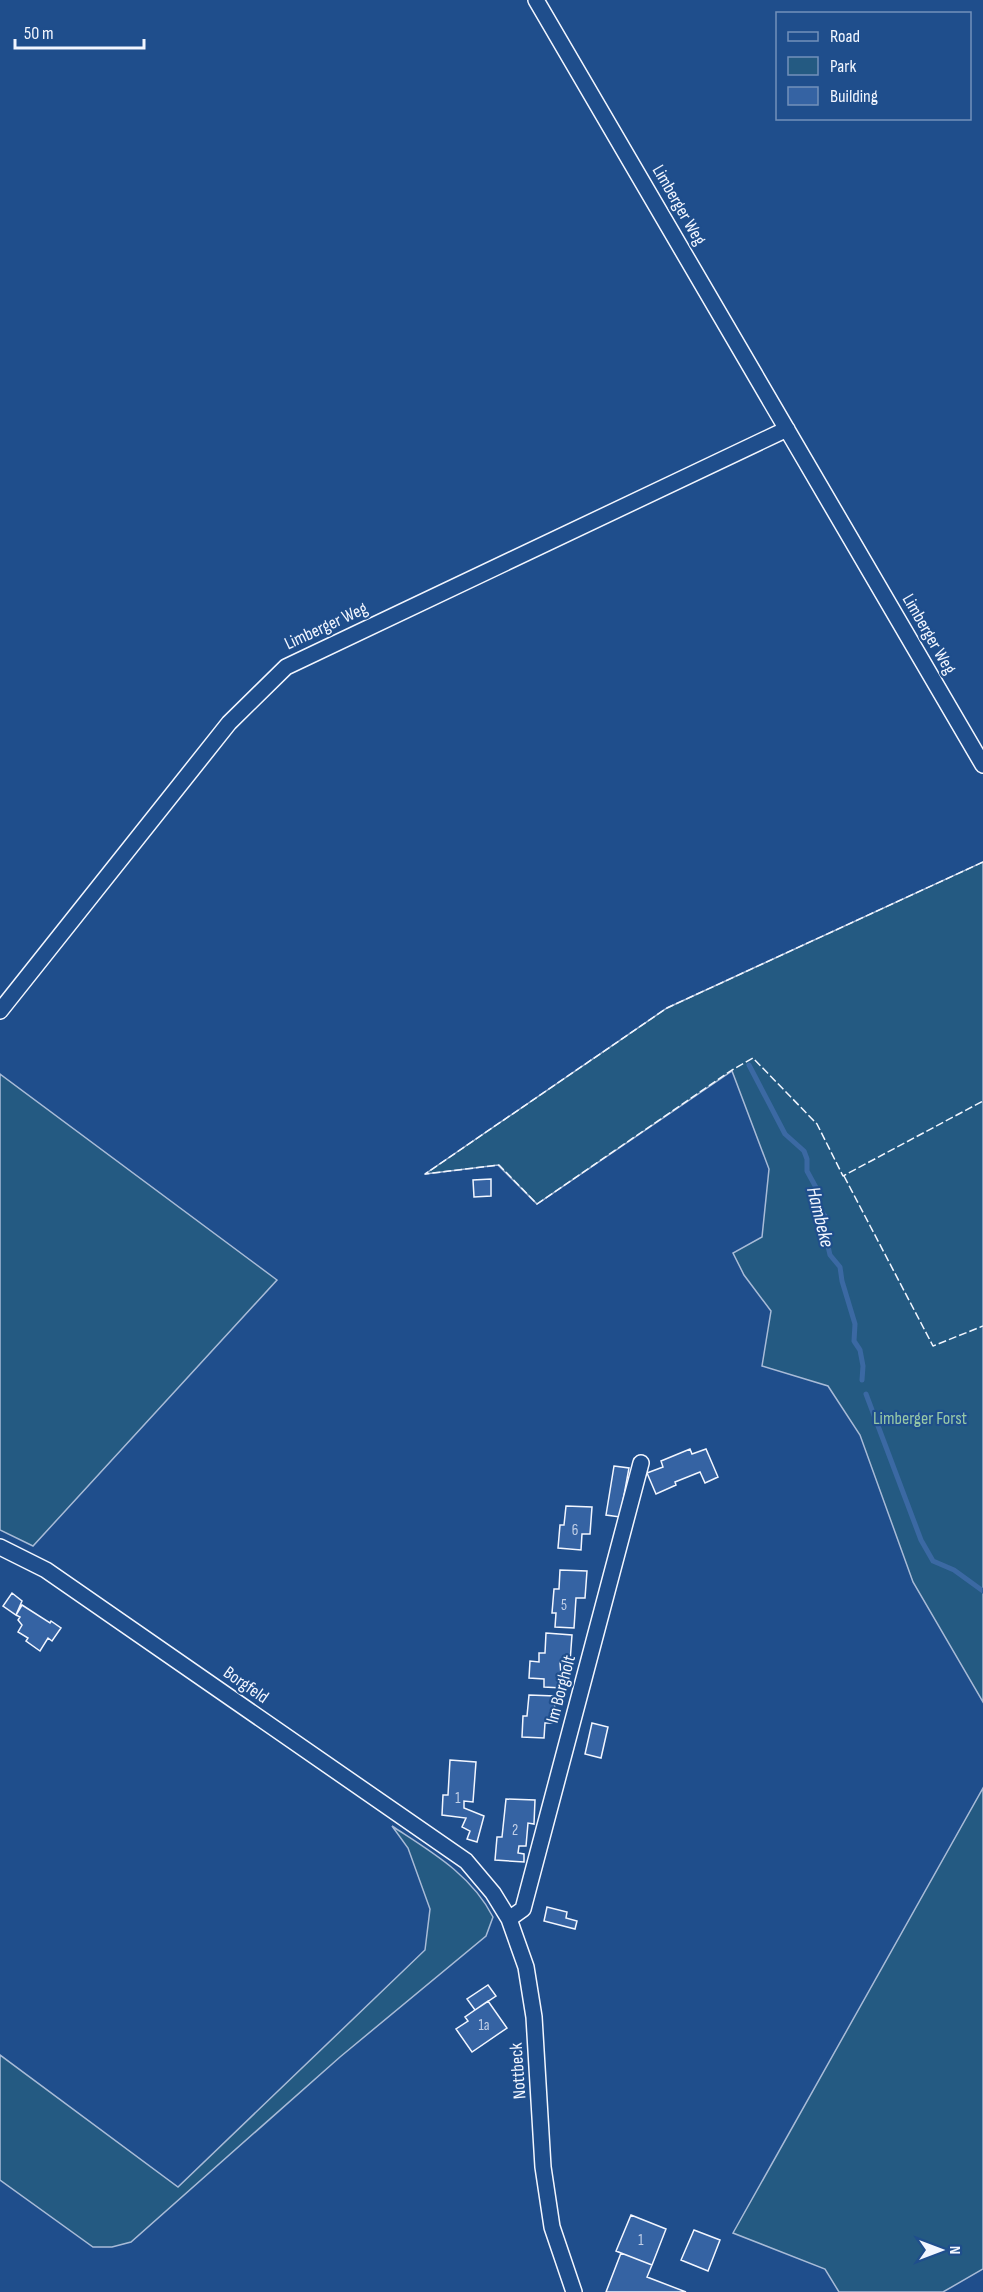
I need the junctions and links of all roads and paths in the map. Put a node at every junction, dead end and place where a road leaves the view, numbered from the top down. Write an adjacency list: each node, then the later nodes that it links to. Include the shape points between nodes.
1 (536, 0): 2 (street, Limberger Weg)
2 (787, 429): 3 (street, Limberger Weg); 4 (street, Limberger Weg, via 286,667 229,723)
3 (983, 765)
4 (0, 1011)
5 (641, 1463): 8 (street, Im Borgholt, via 523,1909)
6 (0, 1547): 7 (street, Borgfeld, via 46,1570)
7 (466, 1861): 8 (street, Nottbeck)
8 (509, 1919): 9 (street, Nottbeck, via 526,1967 534,2017 543,2167 552,2228)
9 (574, 2292)

